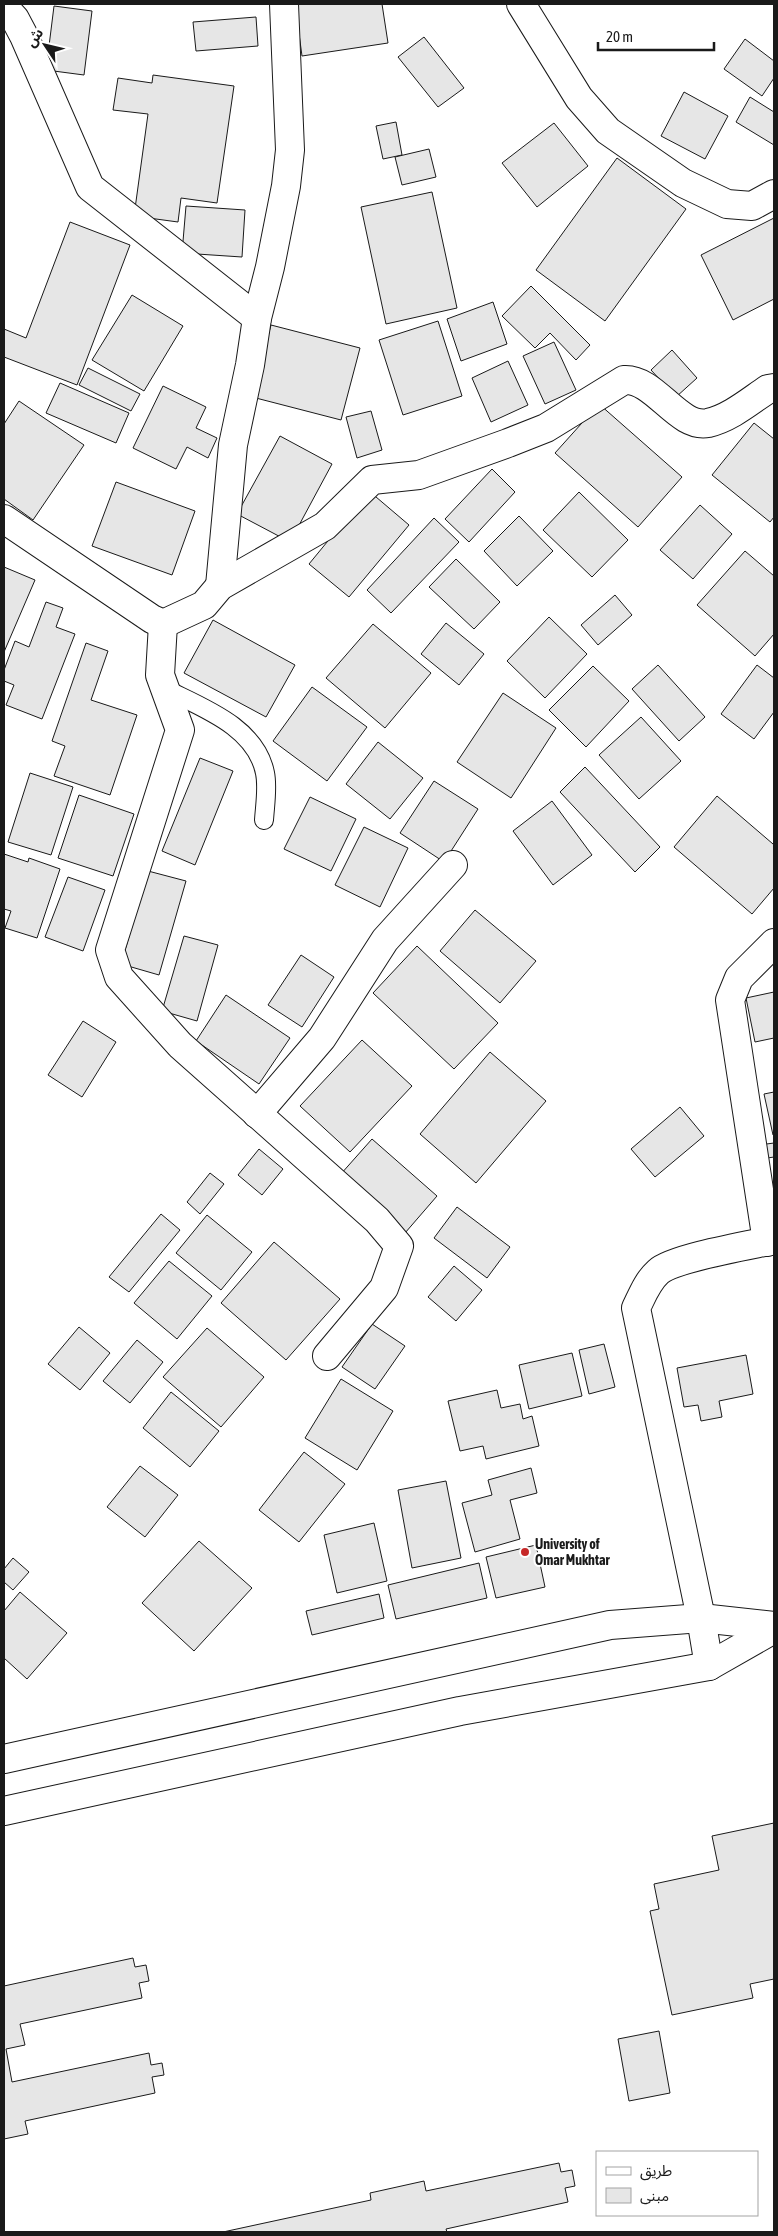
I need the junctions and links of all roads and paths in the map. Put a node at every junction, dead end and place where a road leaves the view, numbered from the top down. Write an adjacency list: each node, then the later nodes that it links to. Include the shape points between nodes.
1 (284, 4): 5 (street, via 290,150 286,186)
2 (521, 4): 4 (street, via 579,98 608,131 683,183 727,204 752,206)
3 (4, 7): 5 (street, via 24,36 90,187)
4 (774, 194)
5 (257, 318): 8 (street, via 233,445)
6 (774, 388): 8 (street, via 768,388 729,414 706,423 684,417 639,382 624,380 546,428 419,475 372,480 326,526)
7 (4, 519): 9 (street)
8 (220, 586): 9 (street, via 204,605)
9 (163, 624): 10 (street, via 160,675)
10 (165, 690): 11 (lane, via 227,721 258,751 266,774); 14 (street, via 180,730 110,950 119,977 180,1045)
11 (264, 820)
12 (453, 865): 14 (street, via 385,940 322,1038)
13 (774, 943): 15 (street, via 739,978 730,1000)
14 (257, 1114): 16 (street, via 377,1220 399,1246 384,1288)
15 (771, 1241): 17 (street, via 675,1262 659,1271 645,1288 636,1308)
16 (328, 1356)
17 (701, 1618): 18 (street); 19 (street); 20 (street, via 610,1625)
18 (774, 1627): 19 (street)
19 (709, 1666): 21 (street, via 460,1711)
20 (4, 1759)
21 (4, 1811)

